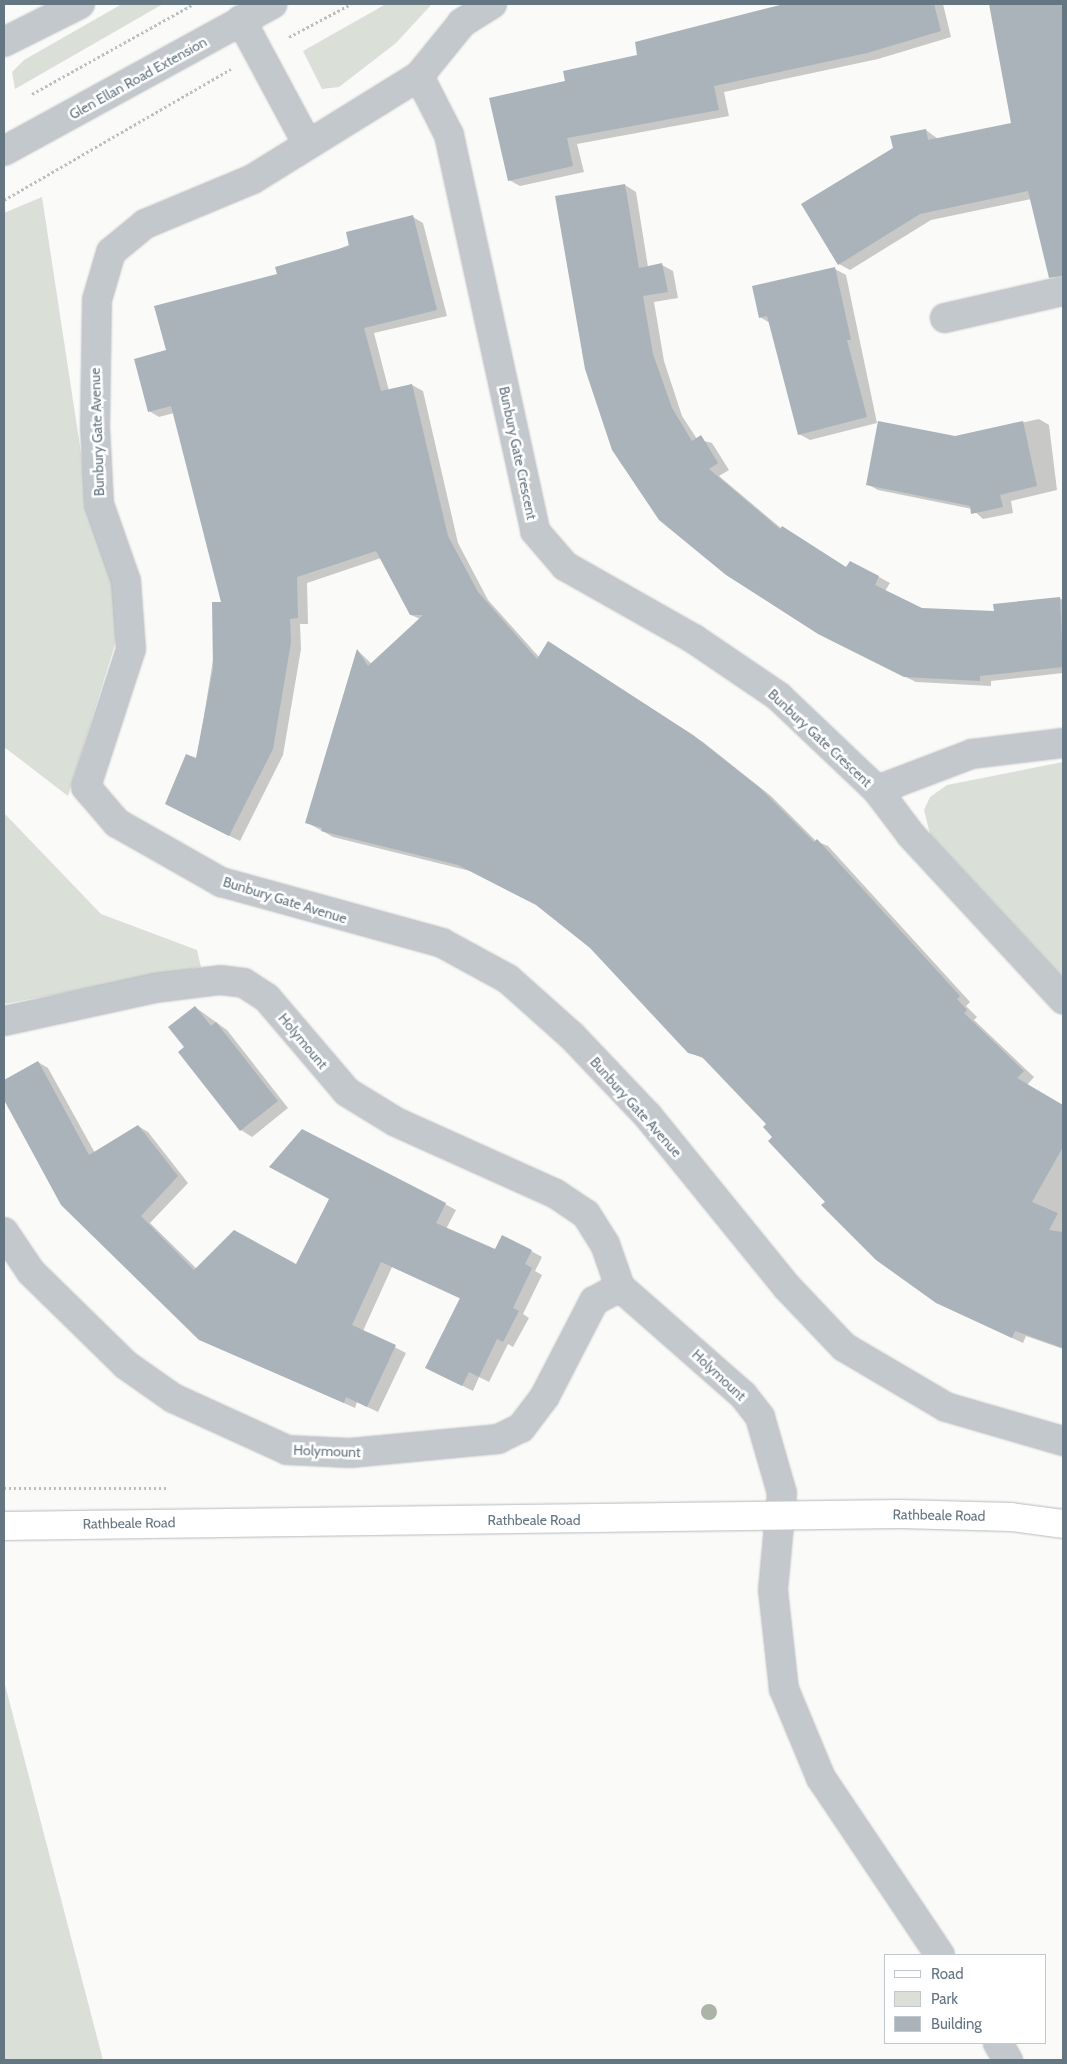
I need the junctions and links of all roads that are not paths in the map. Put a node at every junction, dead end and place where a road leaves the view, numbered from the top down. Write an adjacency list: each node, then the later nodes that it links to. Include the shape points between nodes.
1 (80, 4): 5 (street)
2 (272, 4): 4 (street, Glen Ellan Road Extension)
3 (492, 4): 6 (street, Bunbury Gate Avenue, via 462,23)
4 (241, 20): 7 (street); 8 (street, Glen Ellan Road Extension)
5 (4, 42)
6 (419, 76): 7 (street, Bunbury Gate Avenue); 12 (street, Bunbury Gate Crescent, via 449,135 535,531 565,566 694,639 778,696)
7 (307, 143): 17 (street, Bunbury Gate Avenue, via 253,179 144,224 112,252 97,300 95,427 99,504 126,582 131,649 86,787 117,823 221,882 442,943 508,979 572,1036 648,1116 787,1287 844,1348 946,1408)
8 (4, 151)
9 (1063, 291): 10 (street)
10 (945, 318)
11 (1063, 743): 12 (street, Bunbury Gate Crescent, via 972,754)
12 (877, 790): 13 (street, Bunbury Gate Crescent, via 911,835)
13 (1063, 999)
14 (4, 1021): 16 (street, Holymount, via 155,988 220,980 244,983 267,998 347,1092 396,1122 556,1194 586,1214 605,1244)
15 (4, 1232): 16 (street, Holymount, via 31,1272 126,1365 173,1398 287,1450 350,1454 498,1440 521,1428 545,1396 594,1302)
16 (620, 1287): 18 (street, Holymount, via 743,1395 760,1417 772,1445)
17 (1063, 1441)
18 (783, 1516): 19 (main road, Rathbeale Road, via 984,1516); 20 (main road, Rathbeale Road); 21 (street, Holymount, via 773,1590 784,1689 821,1778)
19 (1063, 1524)
20 (4, 1526)
21 (939, 1954)
22 (999, 2044): 23 (street)
23 (1008, 2060)

